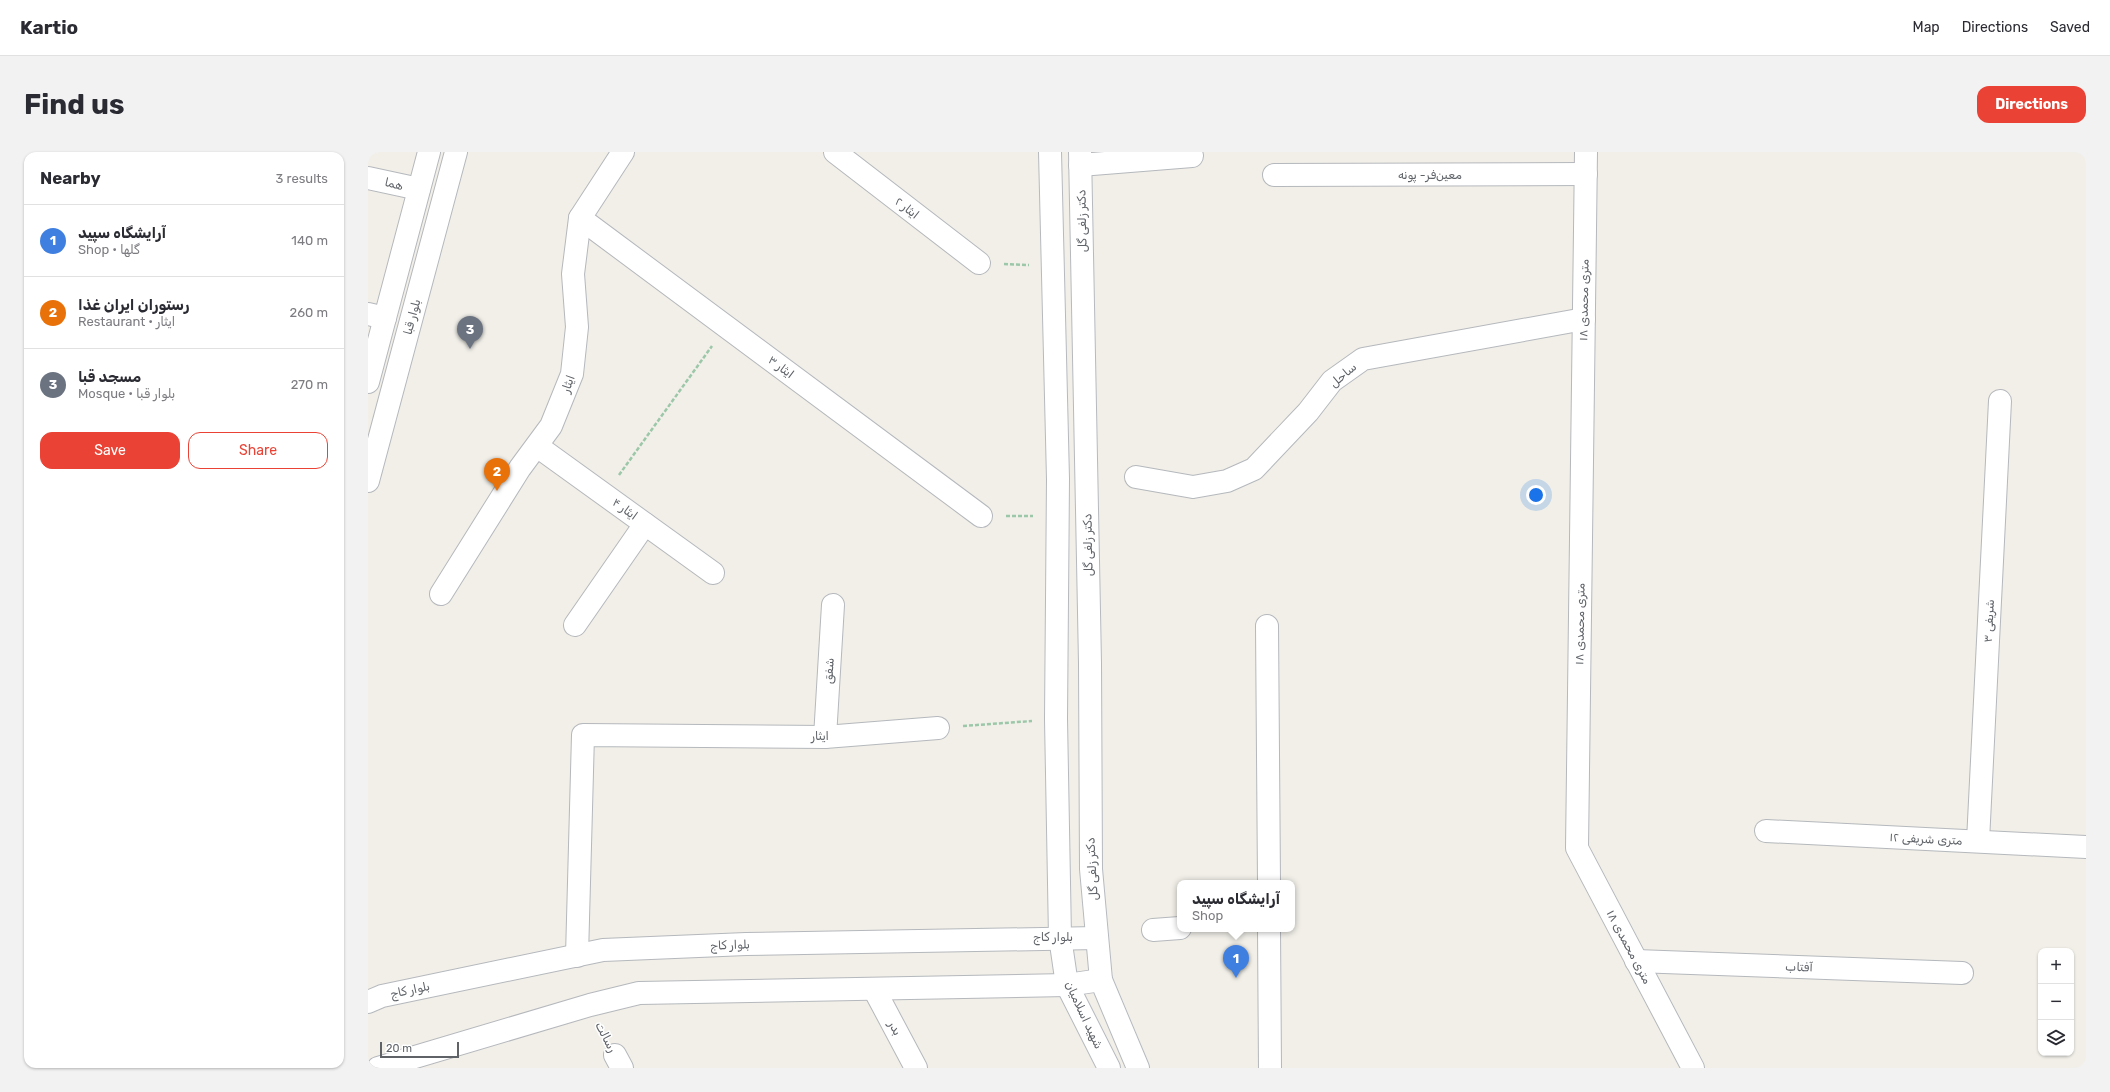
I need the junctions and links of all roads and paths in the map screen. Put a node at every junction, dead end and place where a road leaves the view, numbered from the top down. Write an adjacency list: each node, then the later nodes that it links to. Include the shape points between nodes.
1 (429, 152): 12 (street)
2 (456, 152): 23 (street, بلوار قبا)
3 (623, 152): 13 (street, ایثار)
4 (835, 152): 14 (street, ایثار ۲)
5 (1050, 152): 15 (street)
6 (1586, 152): 9 (street, ۱۸ متری محمدی)
7 (1192, 156): 8 (street)
8 (1080, 158): 44 (street, دکتر زلفی گل, via 1090,663 1091,869)
9 (1586, 174): 10 (street, معین‌فر- پونه); 17 (street, ۱۸ متری محمدی)
10 (1274, 176)
11 (368, 178): 12 (street, هما)
12 (419, 189): 16 (street)
13 (580, 218): 18 (street, ایثار ۳); 21 (street, ایثار, via 573,274 576,327 572,374 551,426)
14 (979, 263): 15 (path)
15 (1054, 265): 26 (street)
16 (376, 316): 19 (street)
17 (1584, 319): 22 (street, ساحل, via 1363,359 1332,381 1308,412 1254,468 1227,481 1192,487); 46 (street, ۱۸ متری محمدی, via 1577,848)
18 (726, 326): 24 (path); 25 (street, ایثار ۳)
19 (368, 382)
20 (2000, 401): 37 (street, شریفی ۳)
21 (537, 446): 24 (street, ایثار ۴); 29 (street, ایثار)
22 (1136, 477)
23 (368, 481)
24 (605, 495): 27 (street, ایثار ۴)
25 (981, 516): 26 (path)
26 (1058, 516): 33 (street)
27 (645, 524): 28 (street, ایثار ۴); 31 (street)
28 (713, 573)
29 (441, 594)
30 (833, 605): 35 (street, شفق)
31 (575, 625)
32 (1267, 626): 39 (street)
33 (1056, 719): 34 (path); 43 (street)
34 (938, 728): 35 (street, ایثار)
35 (825, 737): 45 (street, ایثار, via 583,735)
36 (1766, 831): 37 (street, ۱۲ متری شریفی)
37 (1978, 842): 38 (street, ۱۲ متری شریفی)
38 (2086, 847)
39 (1269, 880)
40 (1177, 928): 41 (street)
41 (1153, 930)
42 (1269, 932): 58 (street)
43 (1060, 937): 44 (street, بلوار کاج); 45 (street, بلوار کاج, via 603,950); 49 (street, شهید اسلامیان)
44 (1097, 938): 48 (street)
45 (577, 956): 51 (street, بلوار کاج, via 382,996)
46 (1636, 961): 47 (street, آفتاب); 59 (street, ۱۸ متری محمدی)
47 (1962, 973)
48 (1101, 980): 49 (street); 57 (street)
49 (1067, 985): 50 (street); 56 (street, شهید اسلامیان)
50 (874, 989): 54 (street, via 639,993); 55 (street, بدر)
51 (368, 1002)
52 (368, 1058): 53 (street)
53 (371, 1068)
54 (378, 1068)
55 (916, 1068)
56 (1109, 1068)
57 (1138, 1068)
58 (1270, 1068)
59 (1693, 1068)

